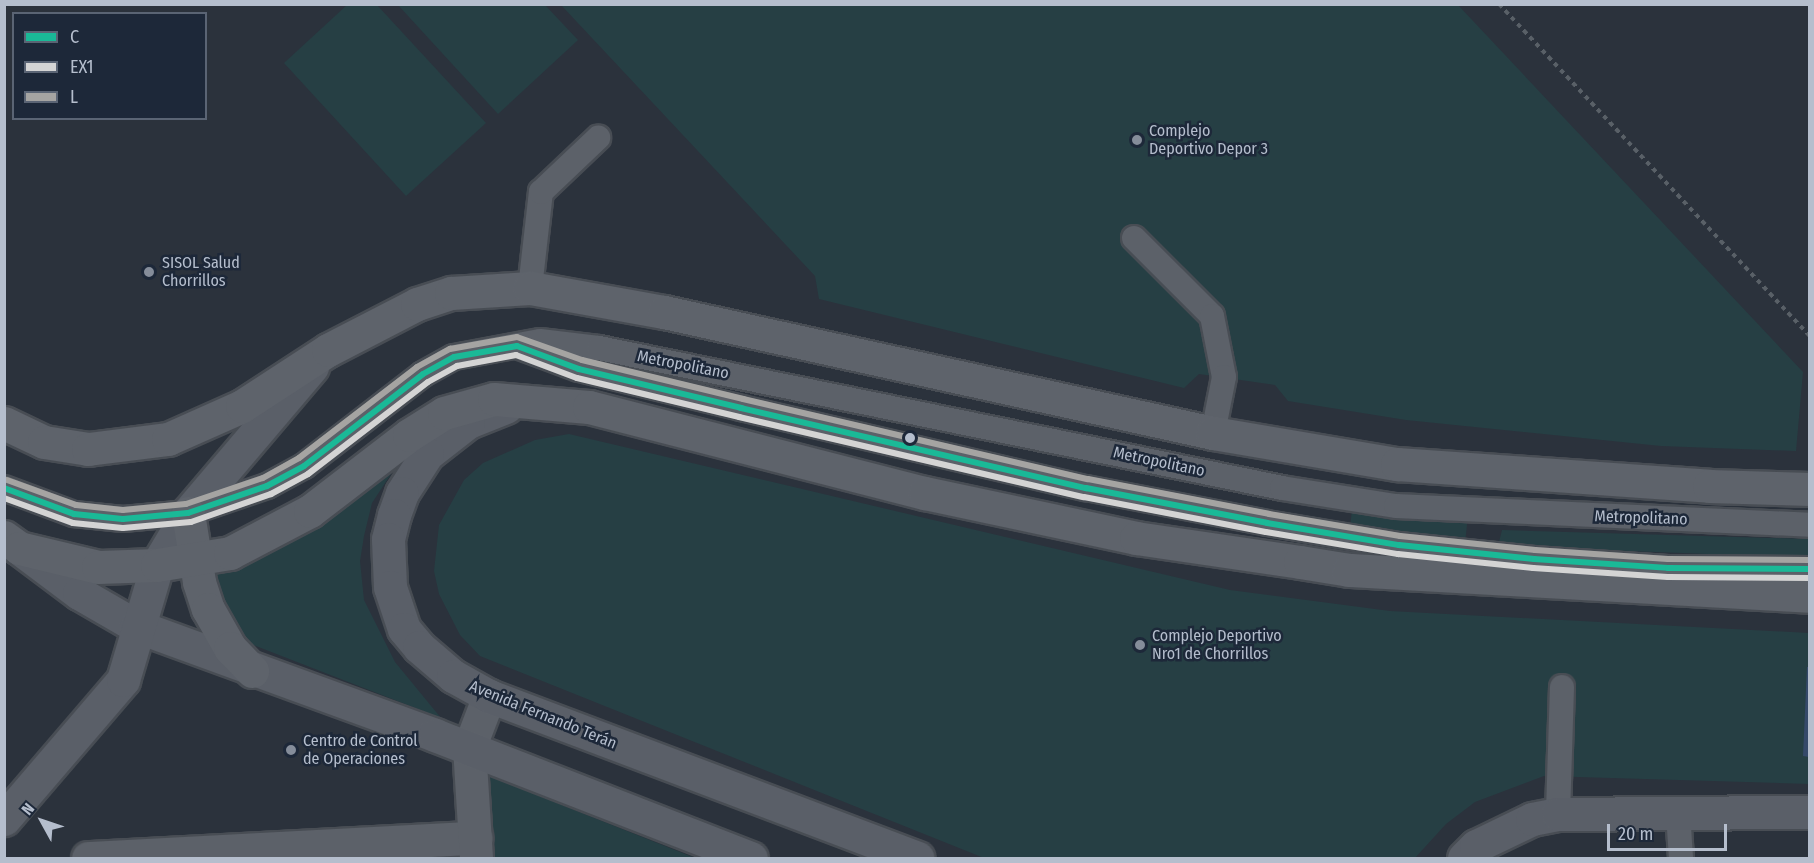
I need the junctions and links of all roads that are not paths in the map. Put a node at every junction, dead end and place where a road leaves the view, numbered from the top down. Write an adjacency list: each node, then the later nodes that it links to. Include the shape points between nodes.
1 (598, 138): 3 (lane, via 542,192)
2 (1134, 238): 8 (lane, via 1212,316 1224,377)
3 (530, 288): 5 (main road, via 451,293 417,304); 8 (main road, via 664,312)
4 (517, 346): 11 (lane, Metropolitano, via 454,357 423,374 304,466 250,494); 12 (lane, Metropolitano, via 540,341 598,348 1282,488 1396,506); 16 (lane, Metropolitano, via 579,369 741,408 1086,488 1267,524 1399,545 1534,559 1668,567)
5 (328, 351): 7 (main road, via 242,406 168,439 88,449 44,442); 11 (main road, via 277,405)
6 (530, 401): 14 (main road, via 494,399 444,413 301,516 230,553); 17 (main road, via 627,415 925,493 1147,539 1349,570); 21 (main road, Avenida Fernando Terán, via 490,411 468,422 427,454 402,493 388,539 390,587 404,629 434,663)
7 (4, 423)
8 (1213, 433): 10 (main road, via 1397,464 1709,486)
9 (4, 488): 11 (lane, Metropolitano, via 74,514 123,519)
10 (1809, 489)
11 (188, 513): 14 (main road); 15 (main road)
12 (1809, 525)
13 (12, 542): 15 (main road, via 98,567); 18 (main road, via 79,593)
14 (196, 560): 15 (main road); 19 (main road, via 199,582 217,629)
15 (157, 565): 18 (main road)
16 (1809, 569)
17 (1809, 596)
18 (136, 626): 19 (main road); 26 (main road, via 123,680)
19 (252, 671): 22 (main road)
20 (1562, 687): 25 (lane)
21 (489, 696): 22 (street); 28 (main road, Avenida Fernando Terán)
22 (469, 748): 27 (street); 30 (main road)
23 (1678, 812): 24 (main road); 25 (main road); 32 (lane)
24 (1809, 812)
25 (1558, 814): 31 (main road, via 1532,819 1476,846)
26 (4, 819)
27 (476, 848): 29 (street)
28 (896, 855)
29 (88, 858)
30 (751, 858)
31 (1464, 858)
32 (1681, 858)

